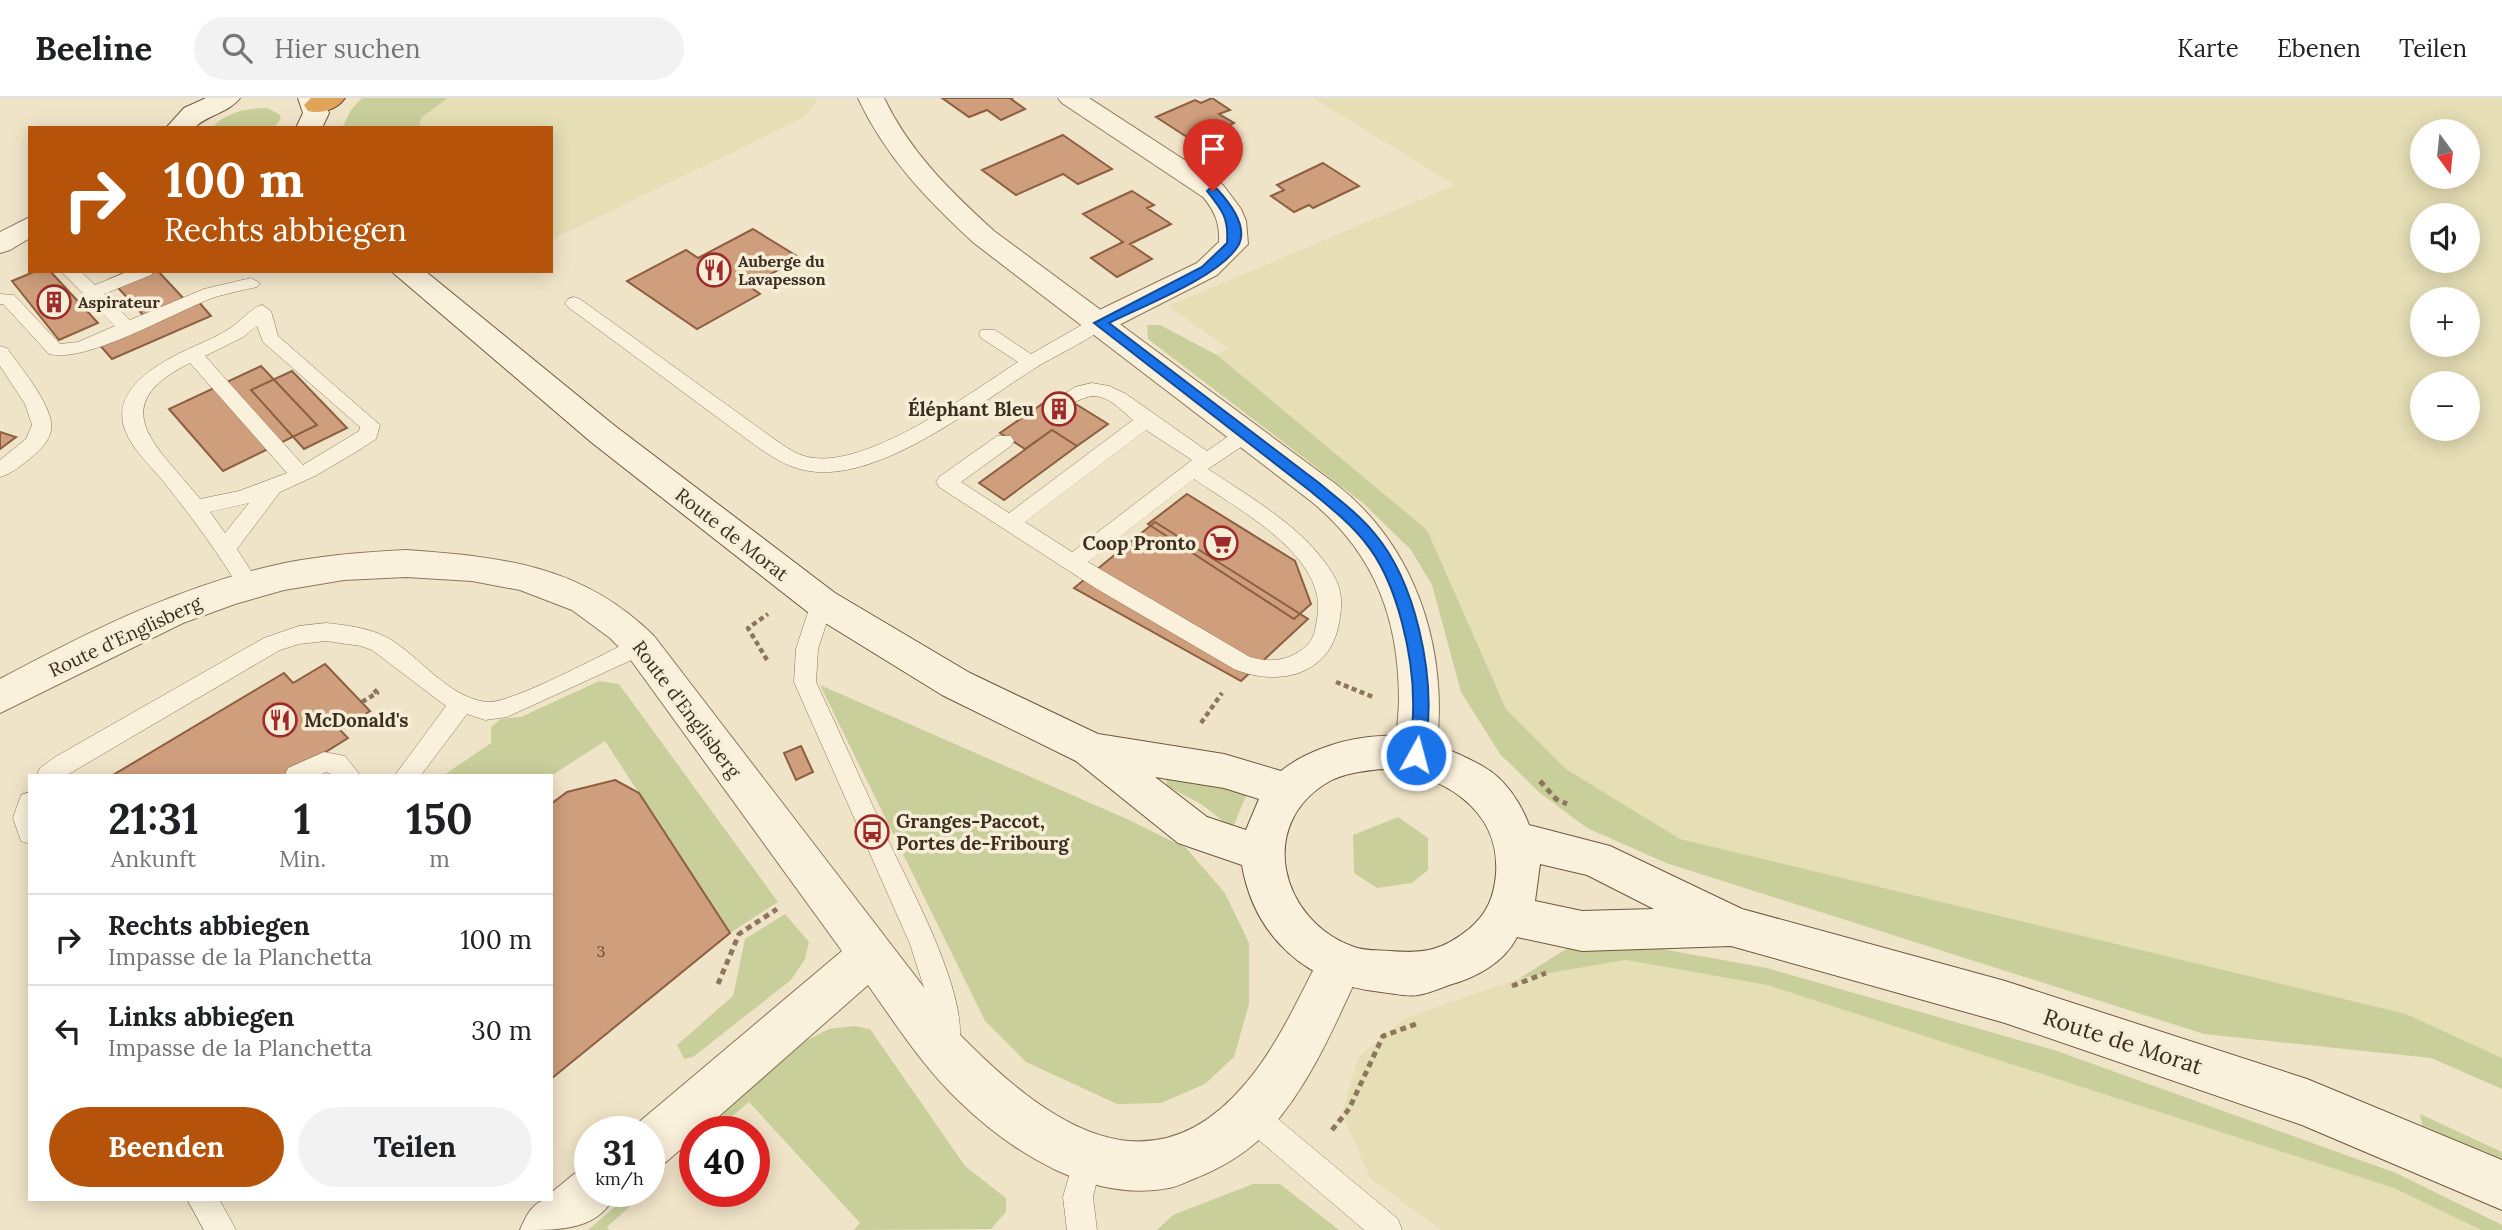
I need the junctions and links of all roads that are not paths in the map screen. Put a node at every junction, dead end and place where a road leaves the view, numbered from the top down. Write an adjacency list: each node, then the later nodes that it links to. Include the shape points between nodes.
1 (871, 98): 15 (street, via 887,132 951,207)
2 (1071, 98): 15 (street, via 1213,191 1234,226 1233,244 1207,270)
3 (213, 100): 4 (street)
4 (181, 126)
5 (28, 227): 6 (street)
6 (0, 244)
7 (72, 273): 11 (lane)
8 (140, 273): 11 (lane)
9 (407, 273): 34 (street, Route de Morat, via 603,434)
10 (247, 277): 14 (lane, via 261,297); 16 (lane)
11 (92, 293): 16 (lane)
12 (0, 299): 16 (lane, via 8,299 56,350 81,347)
13 (574, 303): 20 (lane, via 759,438 810,465 846,464 892,449)
14 (262, 311): 19 (lane, via 230,339); 27 (lane, via 270,338 370,425 369,433 348,449)
15 (1100, 323): 20 (lane); 23 (street)
16 (128, 328)
17 (988, 334): 20 (lane)
18 (0, 352): 26 (lane, via 43,419 42,433)
19 (194, 355): 27 (lane); 29 (lane, via 153,377 133,409 135,429)
20 (1031, 362)
21 (1070, 397): 22 (lane, via 1084,389 1106,390)
22 (1146, 420): 25 (lane); 30 (lane)
23 (1246, 433): 25 (lane); 39 (street, via 1344,511 1371,538 1393,575 1419,672)
24 (1004, 441): 30 (lane, via 946,482)
25 (1200, 465): 32 (lane); 32 (lane, via 1300,545 1319,568 1331,599 1318,651 1294,667 1250,667)
26 (0, 470)
27 (300, 475): 28 (lane)
28 (271, 490): 29 (lane); 31 (lane)
29 (195, 508): 31 (lane)
30 (1010, 523): 32 (lane)
31 (226, 547): 33 (lane)
32 (1073, 562)
33 (249, 585): 35 (street, Route d'Englisberg, via 366,563 439,564 516,573 578,595 622,625); 36 (street, Route d'Englisberg, via 188,604)
34 (822, 603): 38 (street, Route de Morat, via 956,684); 53 (lane, via 807,649 806,682 942,995 949,1029)
35 (641, 646): 37 (lane, via 499,710); 51 (street, Route d'Englisberg)
36 (0, 697)
37 (461, 704): 40 (lane, via 380,644 343,632 296,634); 43 (lane)
38 (1090, 750): 44 (street, Route de Morat, via 1224,771); 48 (street, Route de Morat, via 1193,830)
39 (1416, 755): 44 (street, via 1381,752 1345,757 1314,770); 47 (street, via 1466,777 1487,794)
40 (51, 774)
41 (299, 774): 42 (lane, via 324,762 336,762)
42 (347, 774)
43 (408, 774)
44 (1288, 790): 48 (street, via 1269,820)
45 (28, 807): 46 (lane)
46 (28, 830)
47 (1517, 840): 49 (street, via 1519,890); 50 (street, Route de Morat, via 1595,859)
48 (1261, 853): 52 (street, via 1266,887 1282,918 1307,944)
49 (1510, 916): 50 (street, Route de Morat, via 1582,931); 52 (street, via 1488,943 1457,963 1419,975 1379,974)
50 (1734, 927): 57 (street, Route de Morat, via 2005,1002 2203,1067 2307,1103)
51 (871, 954): 53 (street, Route d'Englisberg); 55 (street)
52 (1340, 964): 54 (street, Route d'Englisberg, via 1287,1065)
53 (945, 1054): 56 (street, Route d'Englisberg, via 1004,1111)
54 (1250, 1114): 56 (street, Route d'Englisberg, via 1217,1145 1169,1164 1126,1168); 63 (lane)
55 (665, 1131)
56 (1087, 1159): 62 (lane, via 1078,1197)
57 (2502, 1185)
58 (203, 1201): 60 (lane)
59 (574, 1207): 61 (street)
60 (221, 1230)
61 (546, 1230)
62 (1082, 1230)
63 (1387, 1230)

